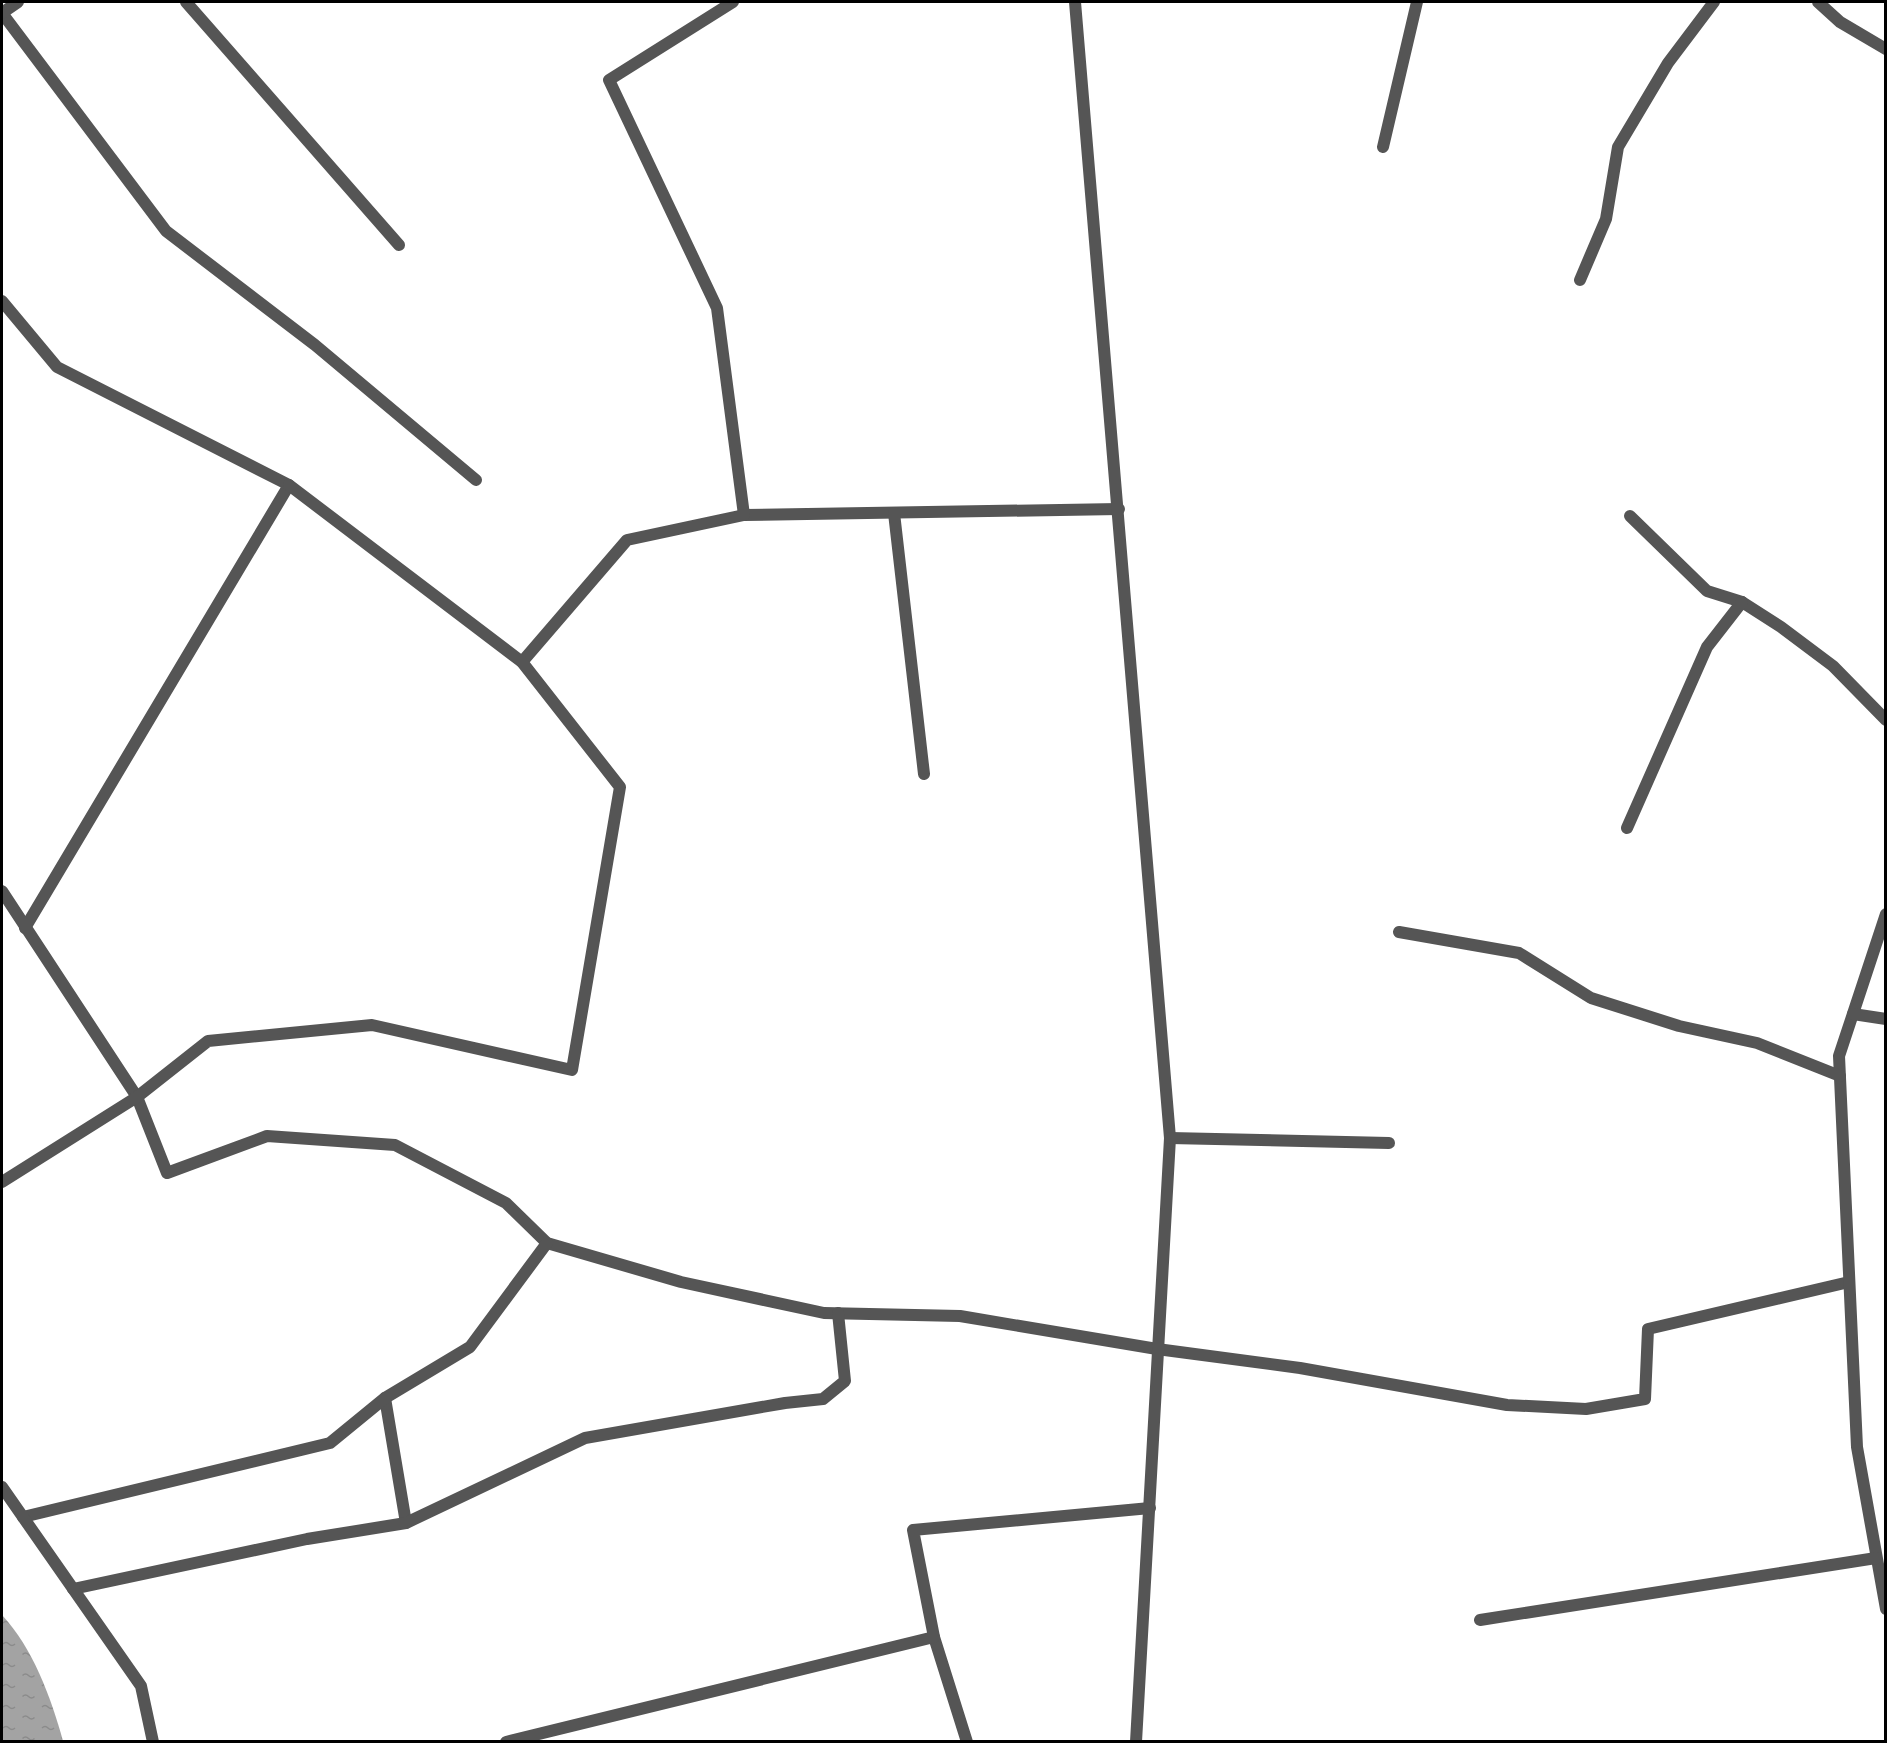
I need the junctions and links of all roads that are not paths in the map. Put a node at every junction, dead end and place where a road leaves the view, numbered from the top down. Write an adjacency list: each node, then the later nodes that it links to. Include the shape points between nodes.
1 (18, 2): 8 (street)
2 (186, 2): 11 (street)
3 (733, 2): 18 (street, via 609,80 717,308)
4 (1075, 2): 16 (street)
5 (1417, 2): 10 (street)
6 (1714, 2): 12 (street, via 1668,63 1618,147 1606,219)
7 (1818, 2): 9 (street, via 1840,22)
8 (2, 13): 14 (street, via 166,231 315,345)
9 (1886, 49)
10 (1383, 147)
11 (399, 245)
12 (1580, 280)
13 (2, 301): 15 (street, via 57,367)
14 (476, 480)
15 (289, 485): 21 (street); 27 (street)
16 (1119, 509): 17 (street); 33 (street)
17 (894, 513): 18 (street); 23 (street)
18 (744, 515): 21 (street, via 627,540)
19 (1630, 516): 20 (street, via 1707,591)
20 (1742, 602): 22 (street, via 1833,666); 24 (street, via 1707,647)
21 (522, 662): 32 (street, via 620,787 572,1070 372,1025 207,1041)
22 (1886, 720)
23 (924, 774)
24 (1627, 828)
25 (2, 891): 27 (street)
26 (1886, 914): 29 (street)
27 (25, 928): 32 (street)
28 (1399, 932): 31 (street, via 1519,953 1591,998 1679,1026 1757,1043)
29 (1853, 1014): 30 (street); 31 (street, via 1839,1056)
30 (1886, 1019)
31 (1840, 1076): 37 (street)
32 (137, 1097): 35 (street); 36 (street, via 167,1173 267,1136 395,1145 506,1203)
33 (1170, 1138): 34 (street); 39 (street)
34 (1389, 1143)
35 (2, 1182)
36 (548, 1243): 38 (street, via 681,1282); 40 (street, via 470,1347)
37 (1849, 1282): 39 (street, via 1648,1329 1645,1399 1586,1409 1507,1405 1300,1368); 45 (street, via 1857,1447)
38 (838, 1313): 39 (street, via 960,1316); 44 (street, via 845,1381 823,1399 585,1438)
39 (1157, 1349): 42 (street)
40 (385, 1398): 43 (street, via 330,1443); 44 (street)
41 (2, 1487): 43 (street)
42 (1150, 1508): 49 (street, via 913,1530); 55 (street)
43 (22, 1517): 46 (street)
44 (406, 1523): 46 (street, via 307,1539)
45 (1876, 1558): 47 (street); 48 (street)
46 (73, 1589): 51 (street, via 141,1686)
47 (1886, 1610)
48 (1480, 1620)
49 (934, 1636): 50 (street); 54 (street)
50 (564, 1728): 52 (street); 53 (street)
51 (153, 1742)
52 (506, 1742)
53 (565, 1742)
54 (966, 1742)
55 (1136, 1742)

